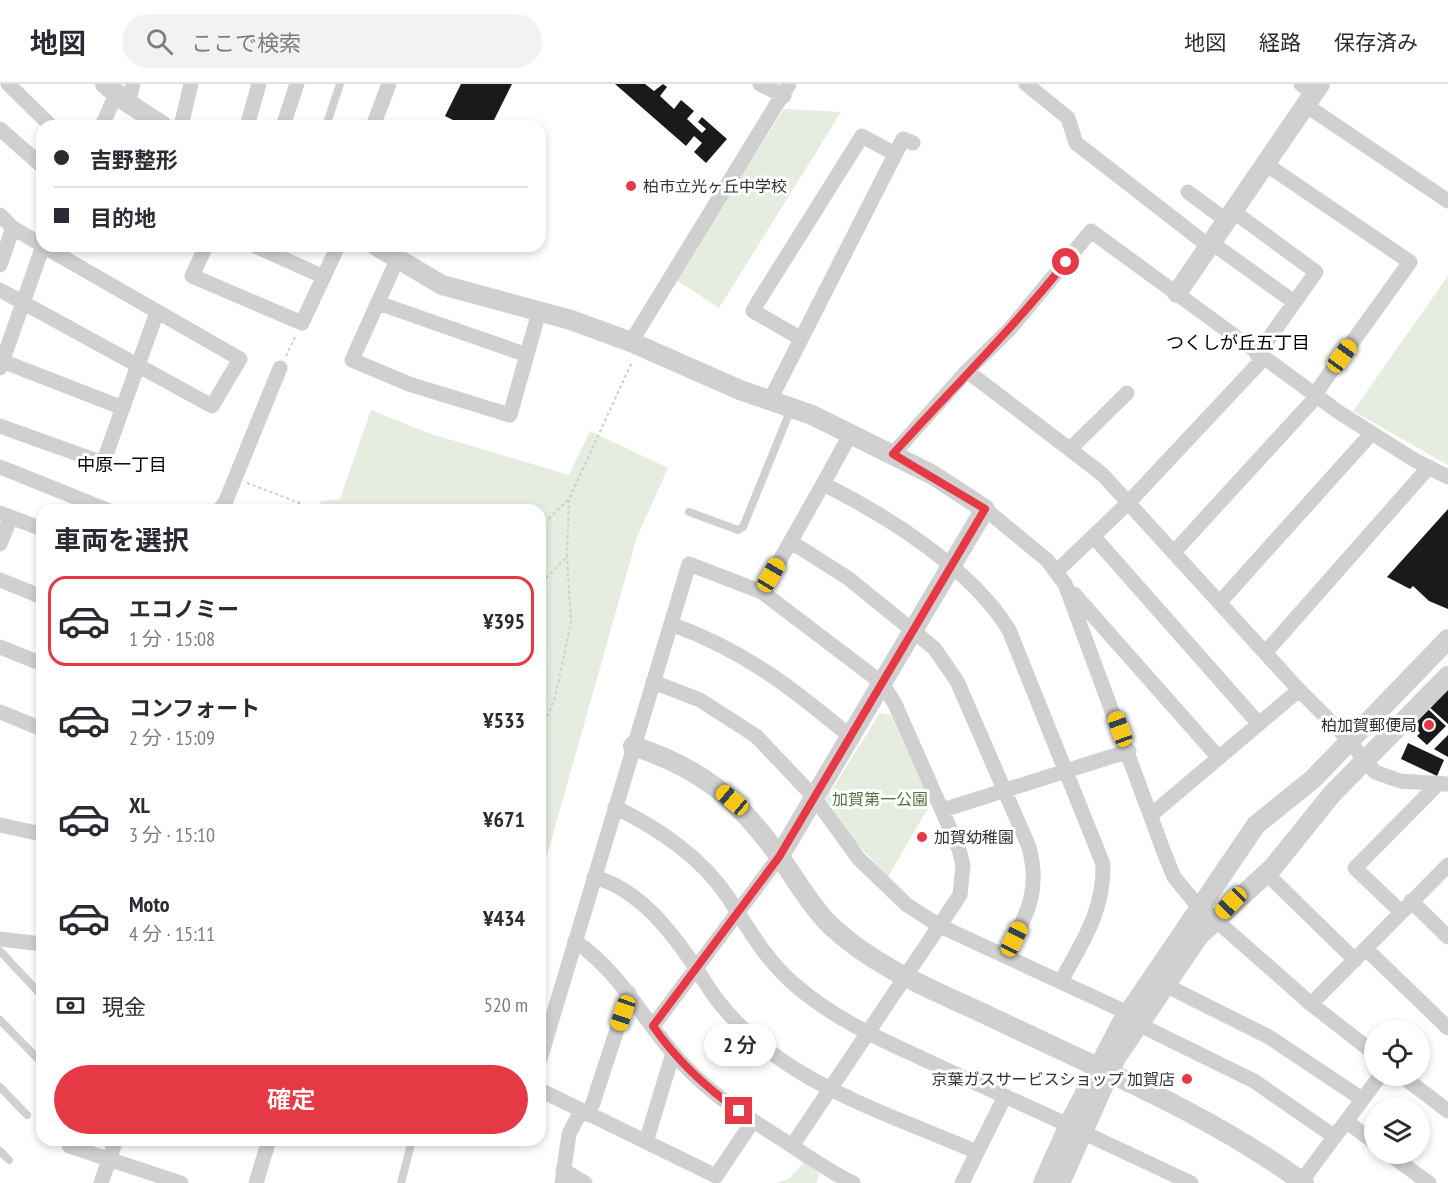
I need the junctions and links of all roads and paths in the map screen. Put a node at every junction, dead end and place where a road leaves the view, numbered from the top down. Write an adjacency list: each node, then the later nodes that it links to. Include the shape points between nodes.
1 (8, 84): 13 (street)
2 (133, 84): 12 (street)
3 (191, 84): 16 (street)
4 (259, 84): 17 (street)
5 (297, 84): 18 (street)
6 (340, 84): 19 (lane)
7 (389, 84): 20 (street)
8 (760, 84): 10 (street)
9 (1026, 84): 32 (street, via 1068,118 1076,143)
10 (787, 90): 51 (street)
11 (1310, 92): 25 (street); 27 (street)
12 (116, 94): 14 (street); 15 (street)
13 (45, 120)
14 (105, 120)
15 (154, 120)
16 (182, 120)
17 (249, 120)
18 (286, 120)
19 (328, 120)
20 (375, 120)
21 (0, 129): 24 (street)
22 (913, 143): 23 (street, via 903,139)
23 (895, 154): 50 (street); 50 (street, via 862,136 753,311)
24 (36, 161)
25 (1267, 165): 29 (street); 59 (street, via 1410,261)
26 (1188, 192): 29 (street)
27 (1448, 201)
28 (0, 215): 30 (street)
29 (1231, 216): 32 (street); 45 (street, via 1316,272)
30 (13, 228): 31 (street); 40 (street)
31 (36, 242)
32 (1211, 245): 43 (street); 45 (street)
33 (41, 252): 44 (street)
34 (53, 252): 47 (street)
35 (203, 252): 49 (street, via 192,276)
36 (268, 252): 41 (street)
37 (335, 252): 41 (street)
38 (385, 252): 39 (street)
39 (397, 260): 46 (street); 48 (street, via 442,285)
40 (0, 266)
41 (324, 277): 49 (street)
42 (0, 290): 44 (street)
43 (1177, 293): 53 (street); 57 (street, via 1091,231 1009,330)
44 (23, 302): 54 (street); 55 (street)
45 (1294, 302): 53 (street)
46 (378, 303): 52 (street); 52 (street, via 352,360 409,384 510,415)
47 (157, 312): 55 (street); 55 (street, via 240,359 212,406)
48 (539, 312): 51 (street); 52 (street)
49 (302, 323): 56 (path)
50 (800, 338): 60 (street)
51 (635, 344): 60 (street); 73 (path)
52 (527, 355)
53 (1260, 357): 59 (street); 74 (street)
54 (1, 365): 62 (street)
55 (138, 367): 62 (street)
56 (280, 368): 71 (street)
57 (967, 371): 66 (street); 67 (street)
58 (1127, 393): 66 (street)
59 (1316, 395): 65 (street); 86 (street)
60 (770, 400): 61 (street)
61 (791, 407): 64 (street); 79 (lane, via 743,527 738,530)
62 (123, 408): 63 (street, via 103,463)
63 (0, 426)
64 (851, 433): 67 (street); 72 (street)
65 (1371, 434): 69 (street); 94 (street)
66 (1070, 449): 74 (street)
67 (893, 454): 78 (street)
68 (0, 467): 75 (street)
69 (1429, 467): 70 (street); 99 (street)
70 (1448, 477)
71 (236, 478): 76 (street); 77 (path)
72 (823, 484): 84 (street); 88 (street, via 888,519)
73 (569, 499): 81 (path); 87 (path)
74 (1129, 502): 83 (street); 86 (street)
75 (92, 504)
76 (224, 504)
77 (303, 504)
78 (985, 509): 88 (street); 90 (street, via 1023,539)
79 (689, 512)
80 (5, 515): 82 (street); 85 (street)
81 (546, 521)
82 (36, 527)
83 (1094, 537): 90 (street); 108 (street)
84 (791, 542): 92 (street); 96 (street, via 848,578)
85 (0, 544)
86 (1175, 551): 94 (street)
87 (567, 557): 89 (path); 107 (path, via 571,622 555,698)
88 (951, 568): 96 (street); 116 (street, via 980,591 1009,630)
89 (546, 578)
90 (1061, 578): 113 (street); 114 (street)
91 (0, 580): 93 (street)
92 (762, 592): 95 (street, via 689,564); 104 (street)
93 (36, 595)
94 (1220, 602): 99 (street)
95 (671, 624): 103 (street); 110 (street, via 753,661)
96 (915, 630): 104 (street); 118 (street, via 934,648 957,681)
97 (1448, 639): 101 (street)
98 (0, 647): 100 (street)
99 (1265, 653): 105 (street)
100 (36, 662)
101 (1420, 668): 102 (street); 111 (street)
102 (1444, 680): 115 (street)
103 (653, 682): 112 (street); 119 (street, via 700,700 756,736)
104 (882, 683): 110 (street); 121 (street)
105 (1299, 690): 108 (street); 111 (street)
106 (0, 712): 109 (street)
107 (546, 719)
108 (1259, 724): 114 (street)
109 (36, 727)
110 (851, 737): 119 (street)
111 (1350, 741): 115 (street); 130 (street, via 1313,779 1256,825)
112 (633, 746): 120 (street); 125 (street, via 670,758 716,786 746,815)
113 (1129, 751): 116 (street); 122 (street)
114 (1219, 758): 122 (street)
115 (1365, 760): 117 (street, via 1375,772 1400,781); 127 (street)
116 (1068, 771): 118 (street); 143 (street, via 1103,864 1103,889 1095,919)
117 (1445, 783): 129 (street, via 1355,868)
118 (1004, 790): 121 (street); 139 (street, via 1036,872 1030,907)
119 (814, 797): 125 (street); 132 (street, via 878,880)
120 (615, 807): 128 (street); 131 (street, via 645,822 698,862)
121 (943, 810): 132 (street, via 959,849 963,880 960,895)
122 (1151, 815): 130 (street, via 1180,888)
123 (0, 825): 124 (street)
124 (36, 833)
125 (779, 857): 131 (street); 142 (street, via 830,925)
126 (1448, 865): 129 (street)
127 (1266, 873): 130 (street); 140 (street)
128 (594, 877): 135 (street); 141 (street, via 608,881 640,903)
129 (1406, 906): 133 (street); 137 (street)
130 (1208, 913): 144 (street, via 1199,936); 147 (street); 148 (street)
131 (738, 915): 141 (street); 153 (street, via 792,983 842,1021)
132 (940, 926): 139 (street); 142 (street)
133 (1448, 937)
134 (0, 939): 136 (street)
135 (575, 941): 146 (street, via 595,955); 150 (street)
136 (36, 943)
137 (1366, 949): 140 (street); 152 (street)
138 (0, 951): 145 (lane)
139 (1006, 955): 143 (street)
140 (1354, 960): 147 (street)
141 (697, 969): 151 (street); 161 (street, via 723,1009 758,1045)
142 (907, 977): 153 (street); 157 (street)
143 (1061, 981): 148 (street)
144 (1165, 985): 148 (street); 164 (street, via 1269,1037)
145 (36, 990)
146 (629, 993): 151 (street); 166 (street)
147 (1311, 1004): 154 (street)
148 (1133, 1018): 157 (street); 172 (street, via 1254,1081)
149 (0, 1020): 156 (lane)
150 (546, 1024)
151 (653, 1026): 155 (street)
152 (1448, 1028)
153 (867, 1034): 161 (street); 163 (street)
154 (1364, 1045)
155 (673, 1053): 168 (street, via 705,1086); 173 (street)
156 (36, 1057)
157 (1103, 1070): 170 (street); 186 (street, via 1170,1100 1255,1149)
158 (1372, 1086): 164 (street)
159 (1415, 1086): 165 (street)
160 (0, 1087): 167 (lane)
161 (832, 1090): 178 (street); 180 (street)
162 (546, 1093): 166 (street)
163 (1005, 1096): 170 (street); 180 (street)
164 (1362, 1100): 169 (street)
165 (1448, 1111)
166 (585, 1113): 173 (street); 184 (street, via 569,1134)
167 (27, 1114)
168 (753, 1121): 173 (street, via 716,1176); 178 (street)
169 (1346, 1121): 171 (street); 172 (street)
170 (1075, 1129): 193 (street); 194 (street); 195 (street)
171 (1364, 1134)
172 (1335, 1137): 186 (street)
173 (646, 1142)
174 (69, 1146): 181 (street)
175 (114, 1146): 181 (street)
176 (267, 1146): 188 (street)
177 (410, 1146): 189 (lane)
178 (792, 1146): 191 (street)
179 (0, 1150): 182 (lane)
180 (977, 1152): 192 (street)
181 (110, 1159): 185 (street); 187 (street)
182 (9, 1160)
183 (1403, 1164): 196 (street)
184 (563, 1177): 190 (street)
185 (176, 1182)
186 (1302, 1182)
187 (101, 1183)
188 (256, 1183)
189 (401, 1183)
190 (585, 1183)
191 (852, 1183)
192 (962, 1183)
193 (1043, 1183)
194 (1060, 1183)
195 (1191, 1183)
196 (1429, 1183)

